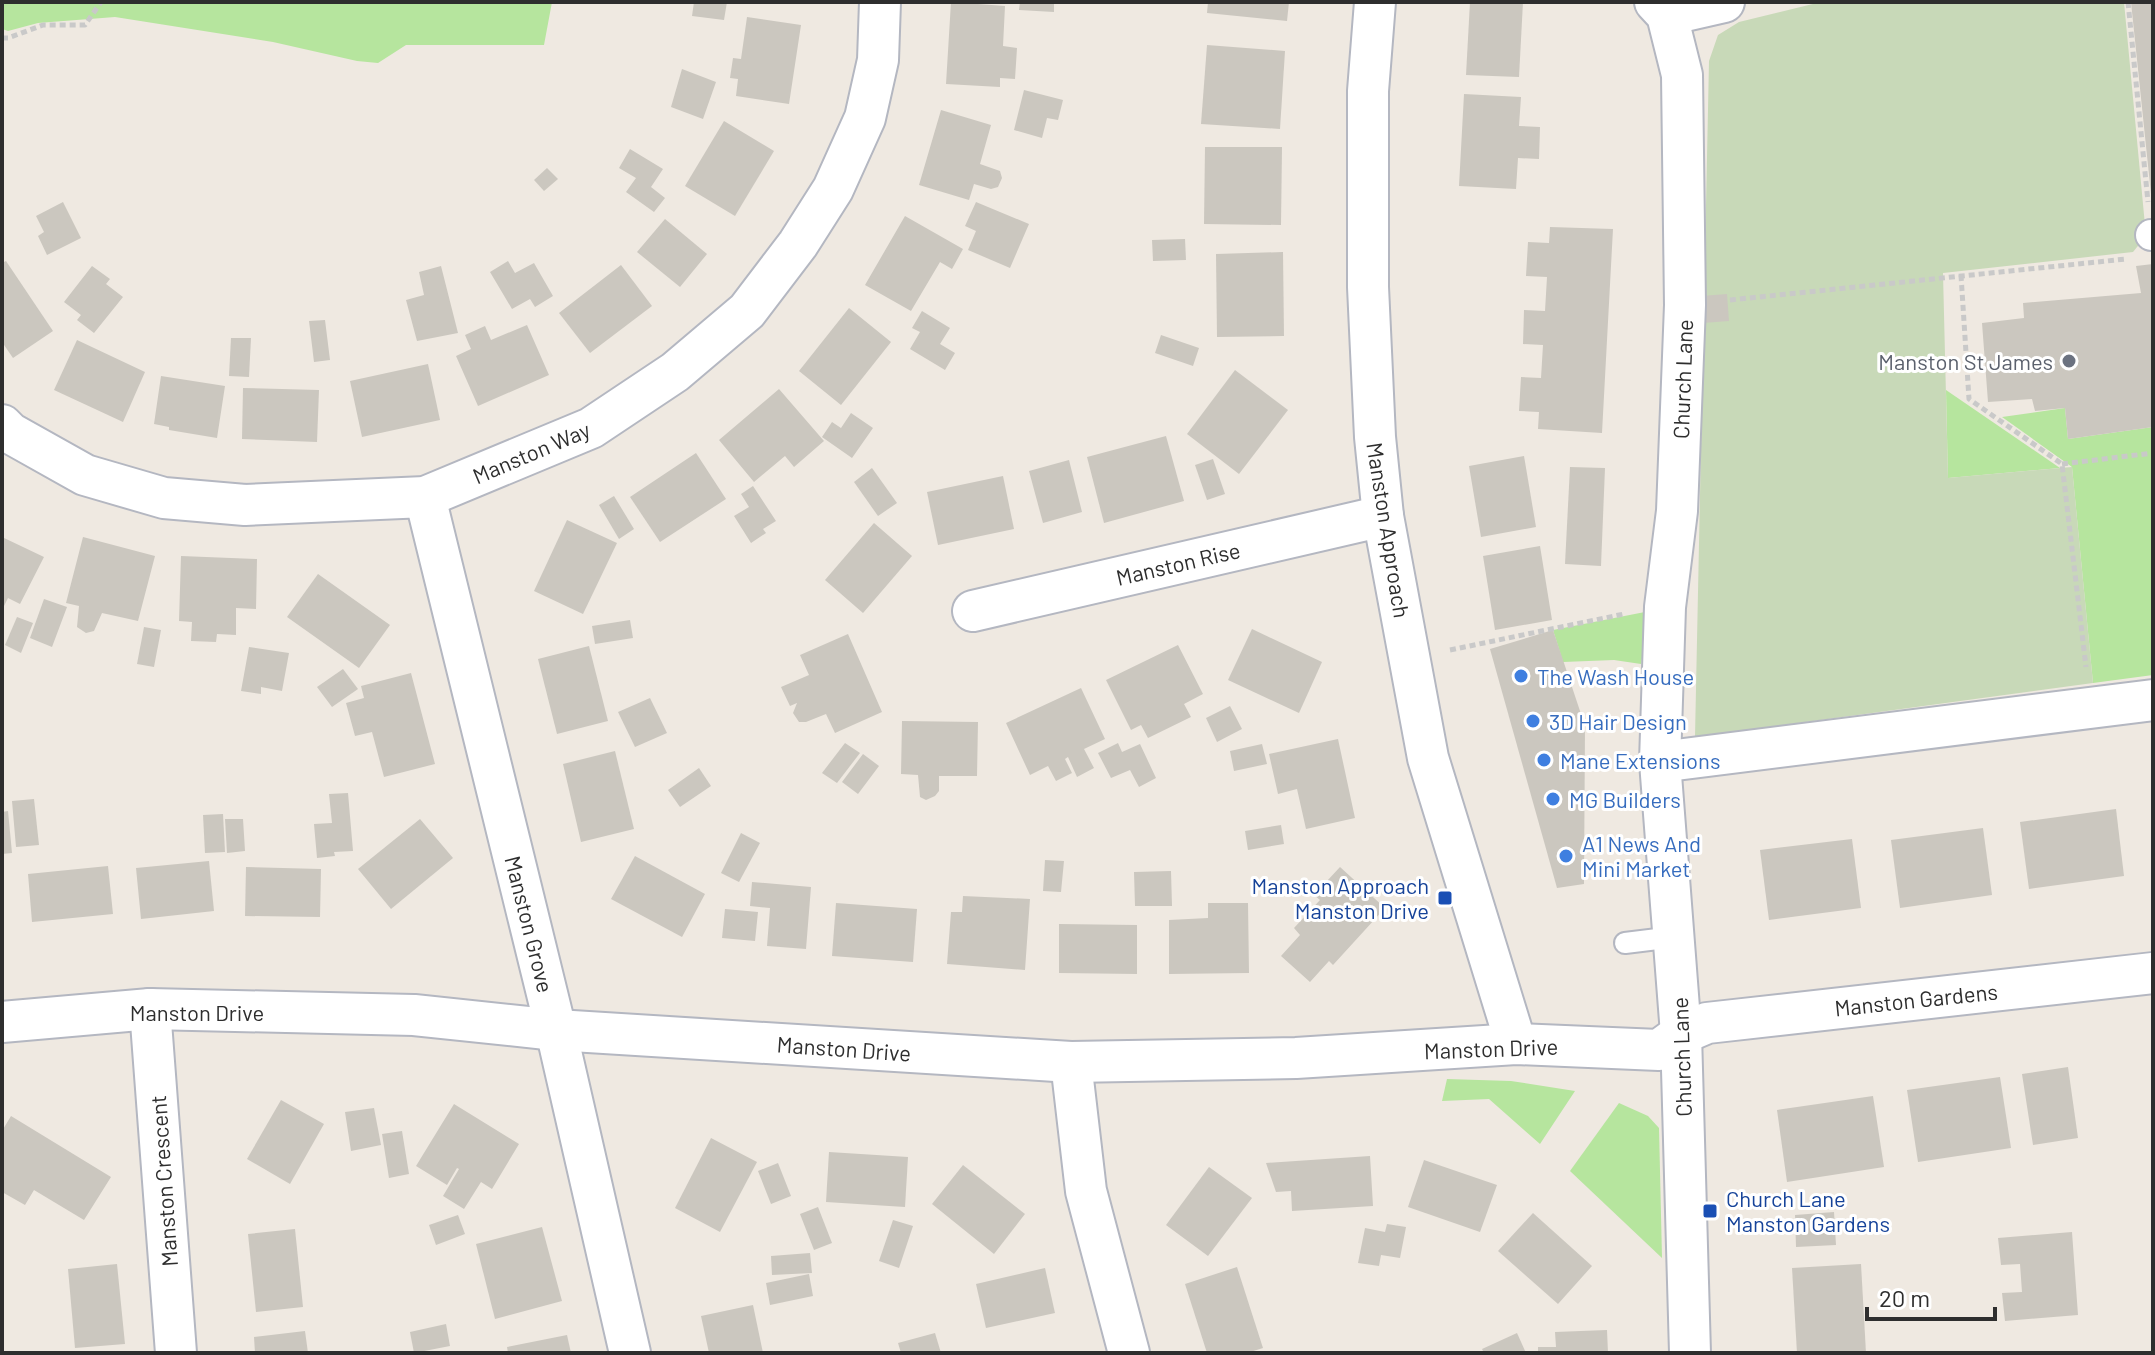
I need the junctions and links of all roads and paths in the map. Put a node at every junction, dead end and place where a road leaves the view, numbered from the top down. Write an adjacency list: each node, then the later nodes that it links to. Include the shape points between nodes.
1 (101, 2): 7 (path, via 85,25 43,25)
2 (880, 2): 14 (street, Manston Way, via 878,60 865,118 833,189 747,311 675,372 591,428)
3 (1375, 2): 15 (street, Manston Approach, via 1368,91 1368,287)
4 (1724, 2): 6 (street)
5 (2128, 2): 8 (path)
6 (1661, 8): 16 (street, Church Lane, via 1682,75 1685,305 1677,511)
7 (2, 38)
8 (2152, 235): 9 (path, via 2143,257)
9 (1961, 275): 10 (path); 13 (path, via 1969,399)
10 (1730, 300)
11 (2, 425): 14 (street, Manston Way, via 85,475 164,498 245,505)
12 (2153, 453): 13 (path)
13 (2062, 464): 20 (path)
14 (425, 497): 27 (street, Manston Grove)
15 (1383, 516): 17 (street, Manston Rise); 18 (street, Manston Approach)
16 (1665, 607): 18 (path); 21 (street, Church Lane)
17 (973, 611)
18 (1410, 658): 29 (street, Manston Approach, via 1428,758)
19 (2153, 700): 20 (street)
20 (2091, 708): 21 (street)
21 (1660, 762): 22 (street, Church Lane)
22 (1674, 937): 23 (lane); 28 (street, Church Lane)
23 (1625, 943)
24 (2153, 973): 28 (street, Manston Gardens, via 1707,1023)
25 (150, 1009): 26 (street, Manston Drive); 27 (street, Manston Drive, via 414,1015); 31 (street, Manston Crescent)
26 (2, 1022)
27 (556, 1030): 30 (street, Manston Drive); 32 (street, Manston Grove)
28 (1681, 1034): 29 (street, Manston Drive, via 1659,1050); 34 (street, Church Lane)
29 (1516, 1044): 30 (street, Manston Drive, via 1296,1058)
30 (1071, 1062): 33 (street, via 1086,1191)
31 (176, 1353)
32 (630, 1353)
33 (1129, 1353)
34 (1690, 1353)

